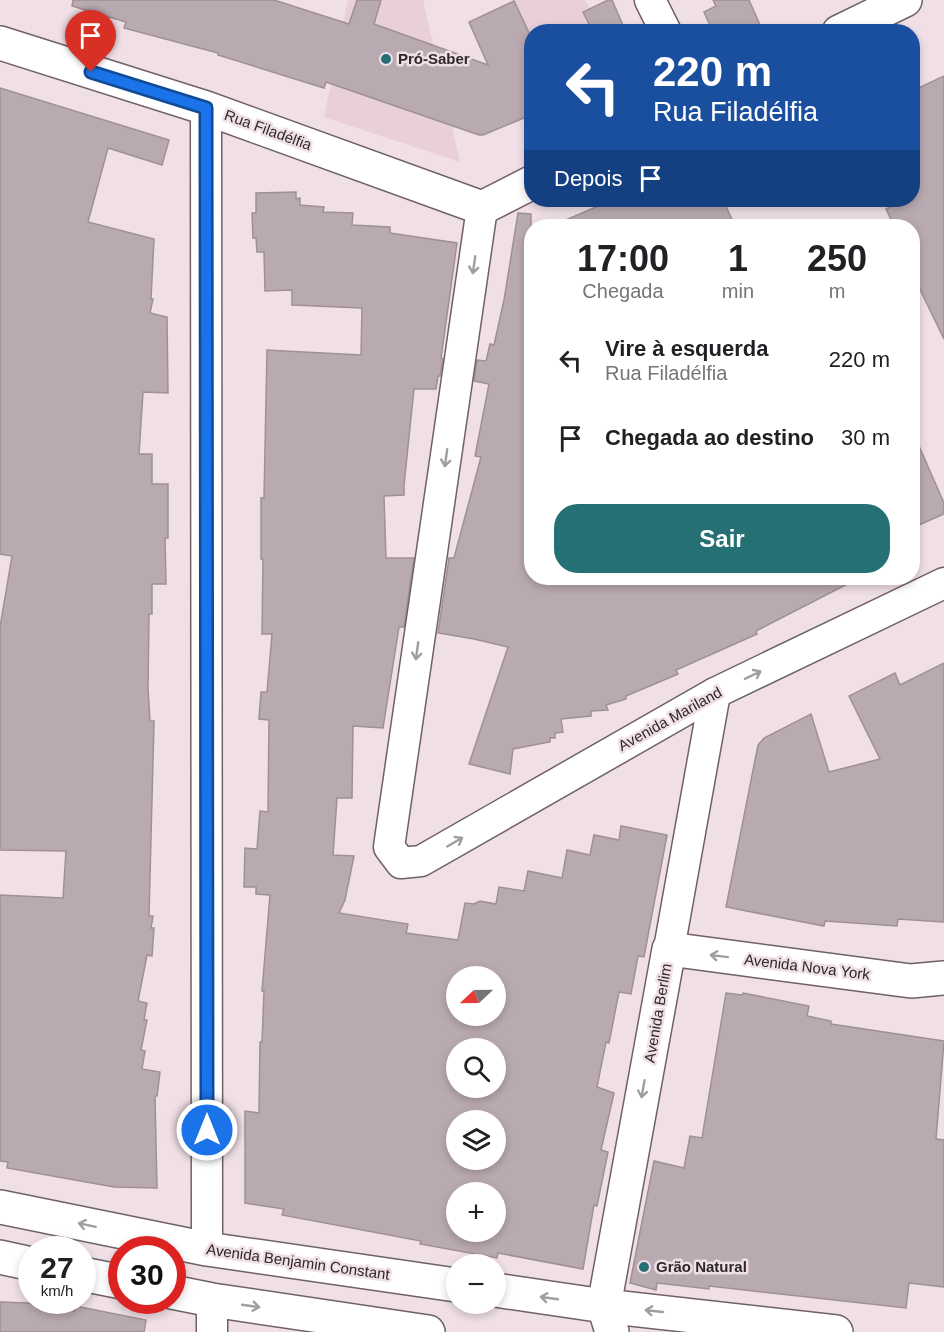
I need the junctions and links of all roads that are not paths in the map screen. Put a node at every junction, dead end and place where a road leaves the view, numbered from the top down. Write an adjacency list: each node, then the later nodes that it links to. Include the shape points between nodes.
1 (651, 0): 3 (street)
2 (904, 0): 4 (street)
3 (662, 24)
4 (855, 24)
5 (0, 43): 6 (street, Rua Filadélfia)
6 (206, 108): 8 (street, Rua Filadélfia); 14 (street)
7 (524, 187): 8 (street)
8 (482, 208): 10 (street, Avenida Mariland, one-way to 10, via 389,847 401,863 421,861)
9 (944, 583): 10 (street, Avenida Mariland, one-way to 9)
10 (715, 693): 11 (street, Avenida Berlim)
11 (669, 949): 12 (street, Avenida Nova York, one-way to 11, via 910,981); 21 (street, Avenida Berlim, one-way to 21)
12 (944, 978)
13 (0, 1207): 14 (street, Avenida Benjamin Constant, one-way to 13)
14 (207, 1249): 17 (street, Avenida Benjamin Constant)
15 (0, 1257): 16 (street)
16 (18, 1261)
17 (446, 1284)
18 (506, 1293): 21 (street, one-way to 18)
19 (186, 1295): 20 (street)
20 (212, 1300): 22 (street); 23 (street, one-way to 23)
21 (608, 1319): 24 (street, one-way to 21)
22 (212, 1332)
23 (428, 1332)
24 (836, 1332)

